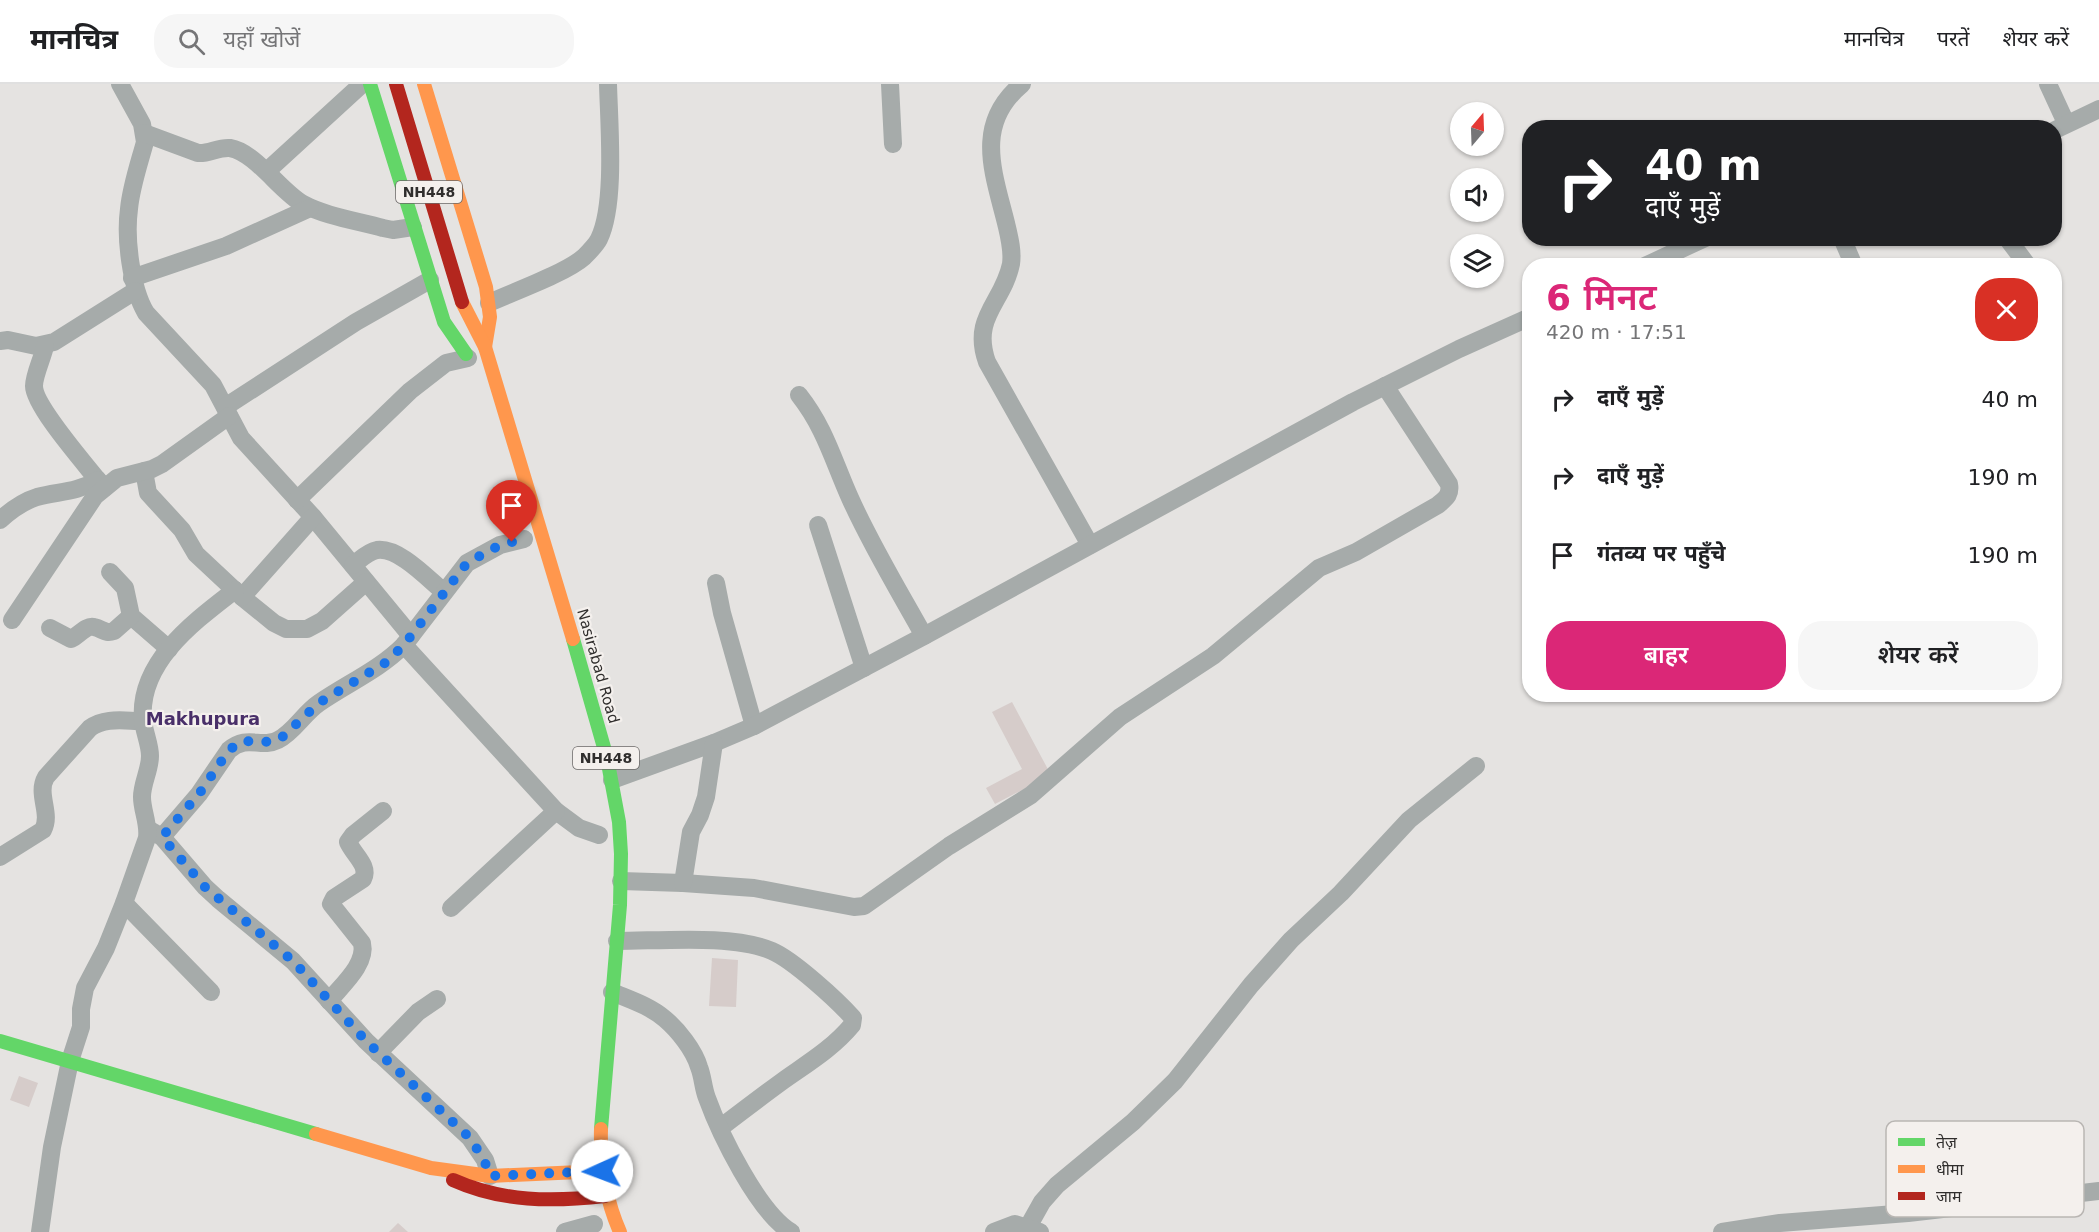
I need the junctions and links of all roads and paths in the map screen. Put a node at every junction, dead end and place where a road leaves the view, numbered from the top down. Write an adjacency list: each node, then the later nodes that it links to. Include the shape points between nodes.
1 (120, 84): 13 (street)
2 (362, 84): 15 (street)
3 (370, 84): 17 (main road)
4 (396, 84): 22 (main road, Nasirabad Road / NH448)
5 (424, 84): 23 (main road)
6 (608, 84): 23 (street, via 609,190 598,241 583,258 566,268)
7 (890, 84): 14 (street)
8 (1022, 84): 39 (street, via 999,110 992,129 993,170 1012,258 1009,275 981,333 982,347)
9 (2048, 84): 11 (street)
10 (2099, 109): 12 (street)
11 (2059, 120)
12 (2062, 127)
13 (144, 133): 15 (street, via 198,153 221,148 238,151); 21 (street, via 128,210)
14 (892, 144)
15 (267, 171): 16 (street, via 291,196)
16 (310, 207): 17 (street, via 393,230); 21 (street)
17 (413, 227): 20 (main road)
18 (1688, 246): 19 (street)
19 (1662, 258)
20 (430, 280): 28 (main road, via 444,322); 31 (street, via 340,332)
21 (134, 285): 26 (street); 31 (street, via 146,313 213,385)
22 (461, 301): 27 (main road, Nasirabad Road / NH448); 28 (main road, Nasirabad Road / NH448)
23 (489, 303): 27 (main road)
24 (1522, 321): 29 (street)
25 (0, 341): 26 (street)
26 (45, 346): 33 (street, via 35,378 36,395)
27 (485, 347): 57 (main road, Nasirabad Road / NH448)
28 (468, 360): 34 (street, via 446,363 410,391)
29 (1385, 386): 39 (street); 64 (street, via 1449,484 1447,498 1356,552 1319,568 1213,656 1120,717 1031,795 864,906 854,908 754,888)
30 (799, 395): 49 (street, via 814,413 850,498)
31 (227, 411): 32 (street, via 162,464); 34 (street, via 241,438)
32 (144, 471): 33 (street); 45 (street, via 153,500 182,530 196,554)
33 (101, 484): 36 (street, via 34,498); 47 (street)
34 (297, 500): 35 (street)
35 (313, 517): 40 (street); 45 (street)
36 (0, 520)
37 (818, 525): 52 (street)
38 (524, 539): 44 (street, via 500,545 467,563)
39 (1090, 544): 49 (street)
40 (353, 565): 42 (street); 44 (street, via 377,550 387,550 404,558)
41 (110, 572): 46 (street, via 125,588)
42 (366, 582): 45 (street, via 322,621 296,631 274,623); 50 (street)
43 (716, 583): 54 (street)
44 (444, 592): 50 (street)
45 (239, 593): 51 (street, via 193,624)
46 (131, 616): 48 (street, via 114,631 90,627 71,639); 51 (street)
47 (12, 620)
48 (50, 628)
49 (924, 636): 52 (street)
50 (408, 641): 59 (street); 60 (street, via 385,663 319,703 279,740 242,741 234,745 199,794)
51 (169, 649): 53 (street, via 151,679)
52 (864, 668): 54 (street)
53 (143, 721): 60 (street, via 150,754 142,796); 62 (street, via 106,720 90,728 42,783 46,818 43,830)
54 (754, 726): 55 (street)
55 (714, 743): 57 (street); 64 (street, via 706,797 691,832)
56 (1476, 766): 87 (street, via 1410,820 1291,940 1175,1082 1057,1185 1042,1202)
57 (612, 780): 63 (main road, Nasirabad Road / NH448)
58 (384, 811): 71 (street, via 348,842 366,875 331,904 364,951 363,958)
59 (556, 811): 61 (street, via 579,828); 66 (street)
60 (155, 833): 65 (street); 71 (street, via 205,887 293,961)
61 (599, 835)
62 (0, 857)
63 (621, 881): 64 (street); 67 (main road, Nasirabad Road / NH448)
64 (683, 882)
65 (124, 903): 68 (street); 74 (street, via 85,988 81,1027)
66 (451, 908)
67 (617, 941): 69 (main road, Nasirabad Road / NH448); 75 (street, via 736,942 771,951 800,970 853,1018 846,1032 813,1062)
68 (211, 992)
69 (612, 992): 75 (street, via 656,1012 691,1050); 78 (main road, Nasirabad Road / NH448, via 601,1127)
70 (437, 999): 73 (street, via 418,1012)
71 (329, 1001): 73 (street)
72 (0, 1041): 74 (main road)
73 (378, 1053): 80 (street, via 470,1138)
74 (70, 1061): 77 (main road); 88 (street)
75 (720, 1128): 91 (street, via 744,1177)
76 (584, 1154): 79 (main road)
77 (431, 1168): 80 (main road); 84 (main road, via 488,1194 530,1200)
78 (602, 1171): 79 (main road); 83 (main road, Nasirabad Road / NH448)
79 (585, 1172): 80 (main road); 84 (main road)
80 (490, 1176)
81 (2099, 1192): 82 (street)
82 (2084, 1194)
83 (605, 1196): 84 (main road); 90 (main road, Nasirabad Road / NH448)
84 (587, 1198): 86 (main road)
85 (1886, 1215): 93 (street)
86 (596, 1228): 89 (street)
87 (1034, 1229): 92 (street, via 1015,1224)
88 (40, 1232)
89 (565, 1232)
90 (620, 1232)
91 (791, 1232)
92 (994, 1232)
93 (1722, 1232)

